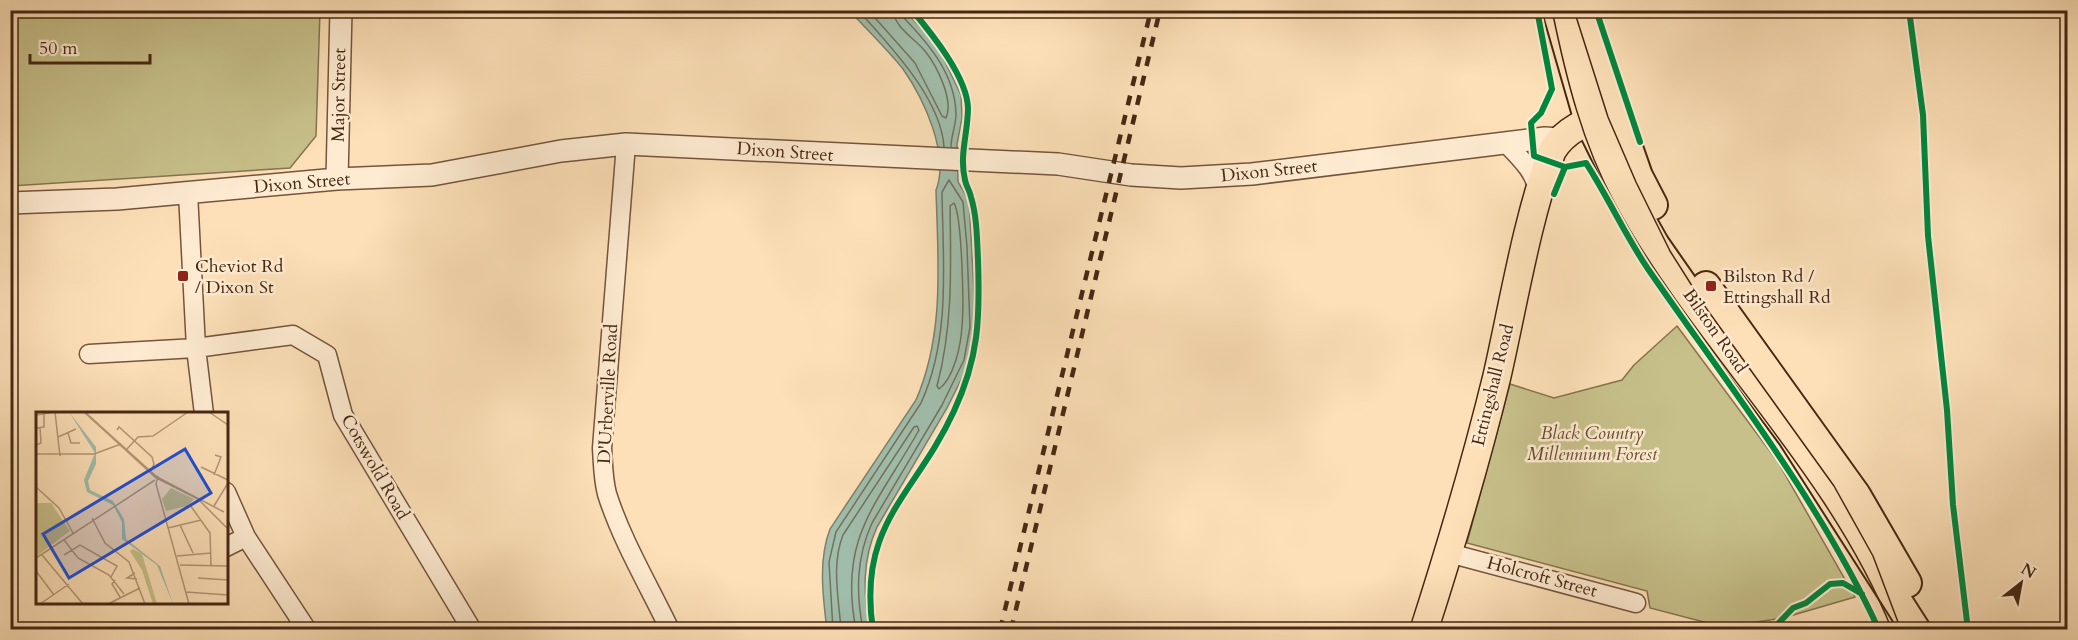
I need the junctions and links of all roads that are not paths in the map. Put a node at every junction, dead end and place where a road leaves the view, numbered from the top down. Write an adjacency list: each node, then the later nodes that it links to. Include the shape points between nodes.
1 (341, 10): 8 (street, Major Street)
2 (1557, 10): 4 (highway, Bilston Road)
3 (1580, 10): 4 (highway, Bilston Road)
4 (1603, 119): 5 (main road); 24 (highway, Bilston Road, via 1616,176 1655,245 1792,436); 25 (highway, Bilston Road, via 1685,257 1856,495)
5 (1559, 139): 6 (street, Dixon Street); 9 (main road, Ettingshall Road)
6 (1505, 142): 7 (street, Dixon Street, via 1166,178 1089,167); 9 (street, via 1529,166)
7 (626, 144): 8 (street, Dixon Street, via 561,151 432,175); 22 (street, D'Urberville Road, via 603,472 616,517)
8 (337, 178): 10 (street, Dixon Street)
9 (1539, 192): 18 (main road, Ettingshall Road, via 1496,377)
10 (188, 193): 11 (street, Dixon Street); 12 (street)
11 (10, 203)
12 (195, 348): 13 (street, Cotswold Road); 14 (street); 21 (street, Cotswold Road, via 293,335 327,355 343,415)
13 (88, 354)
14 (204, 412)
15 (228, 496): 16 (street)
16 (246, 537): 17 (street); 20 (street)
17 (228, 546)
18 (1449, 553): 19 (street, Holcroft Street); 23 (main road, Ettingshall Road)
19 (1636, 603)
20 (307, 630)
21 (472, 630)
22 (670, 630)
23 (1424, 630)
24 (1916, 630)
25 (1932, 630)

